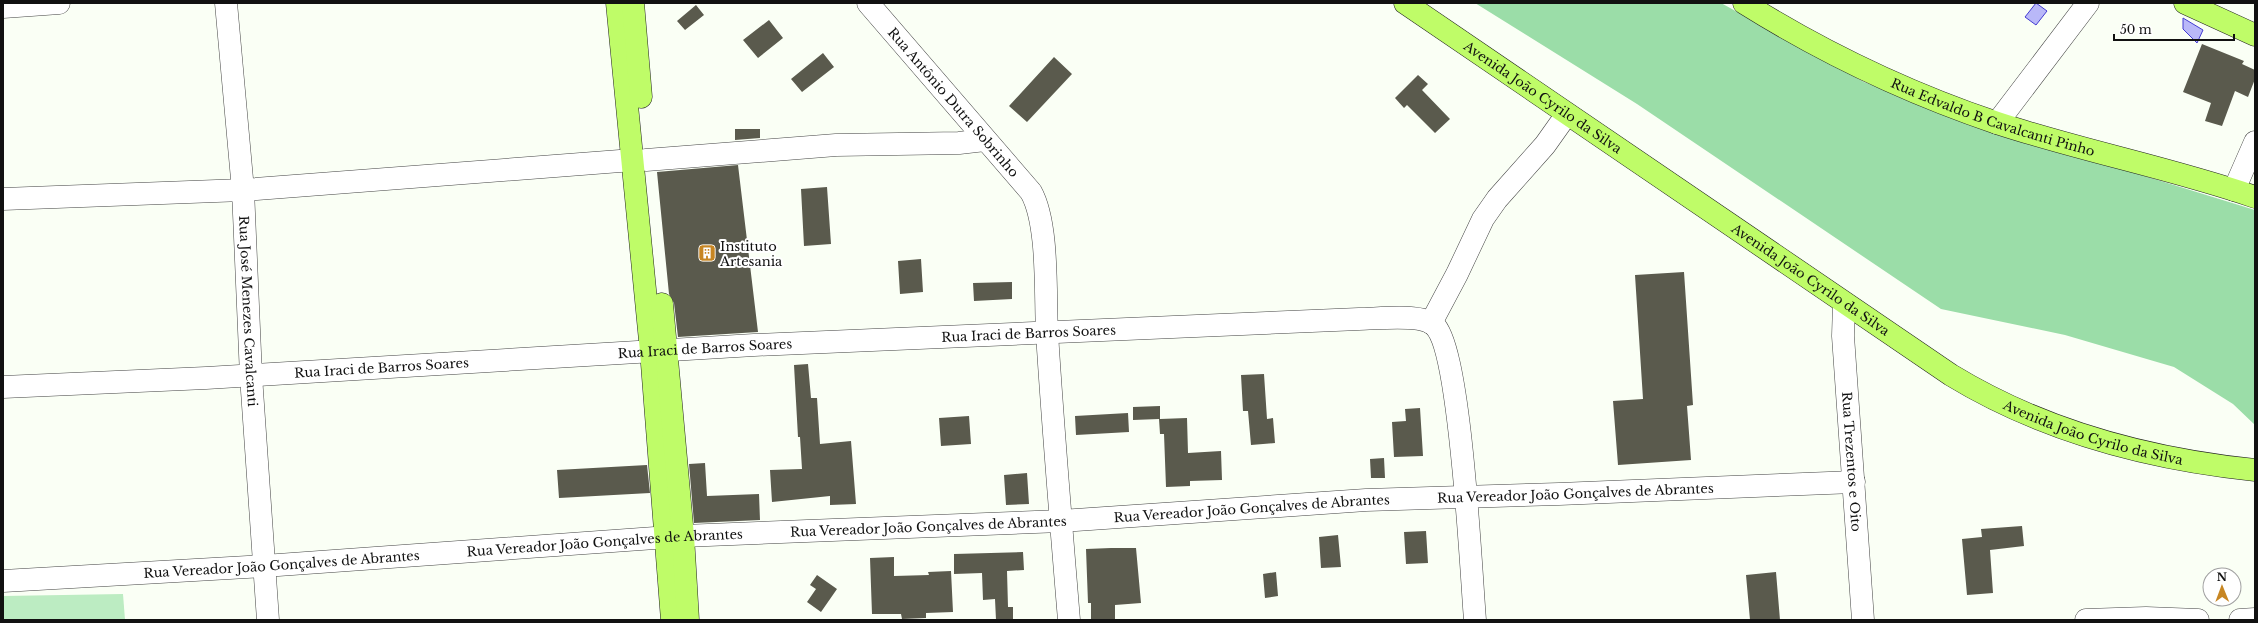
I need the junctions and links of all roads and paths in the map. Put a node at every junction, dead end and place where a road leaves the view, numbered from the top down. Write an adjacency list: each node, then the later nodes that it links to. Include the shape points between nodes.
1 (59, 3): 10 (street)
2 (226, 3): 17 (street, Rua José Menezes Cavalcanti)
3 (617, 3): 16 (main road)
4 (633, 3): 16 (main road)
5 (868, 3): 14 (street, Rua Antônio Dutra Sobrinho)
6 (1405, 3): 12 (main road, Avenida João Cyrilo da Silva)
7 (1744, 3): 13 (main road, Rua Edvaldo B Cavalcanti Pinho, via 1817,47 1868,73)
8 (2088, 3): 13 (street)
9 (2185, 3): 11 (main road)
10 (3, 7)
11 (2255, 36)
12 (1567, 114): 21 (main road, Avenida João Cyrilo da Silva); 22 (street, via 1545,145 1496,198)
13 (1997, 123): 18 (main road, Rua Edvaldo B Cavalcanti Pinho)
14 (985, 140): 16 (street, via 959,143 836,145); 23 (street, Rua Antônio Dutra Sobrinho, via 1032,192 1038,203 1045,268)
15 (2255, 142): 18 (street)
16 (639, 160): 17 (street); 24 (main road)
17 (243, 190): 20 (street); 25 (street, Rua José Menezes Cavalcanti)
18 (2234, 190): 19 (main road, Rua Edvaldo B Cavalcanti Pinho)
19 (2255, 197)
20 (3, 199)
21 (1844, 303): 27 (main road, Avenida João Cyrilo da Silva, via 1950,376 1976,391 2026,413 2092,438 2140,452 2207,465); 28 (street, Rua Trezentos e Oito, via 1843,336)
22 (1431, 323): 23 (street, Rua Iraci de Barros Soares, via 1406,318); 29 (street, via 1439,334 1452,384)
23 (1047, 332): 24 (street, Rua Iraci de Barros Soares); 30 (street)
24 (659, 350): 25 (street, Rua Iraci de Barros Soares); 31 (main road)
25 (251, 376): 26 (street, Rua Iraci de Barros Soares); 32 (street, Rua José Menezes Cavalcanti)
26 (3, 387)
27 (2255, 470)
28 (1854, 482): 29 (street, Rua Vereador João Gonçalves de Abrantes); 40 (street, Rua Trezentos e Oito)
29 (1466, 496): 30 (street, Rua Vereador João Gonçalves de Abrantes, via 1366,500); 39 (street)
30 (1061, 521): 31 (street, Rua Vereador João Gonçalves de Abrantes); 38 (street)
31 (675, 537): 32 (street, Rua Vereador João Gonçalves de Abrantes); 36 (main road); 37 (main road)
32 (264, 566): 33 (street, Rua Vereador João Gonçalves de Abrantes); 35 (street, Rua José Menezes Cavalcanti)
33 (3, 581)
34 (2255, 619): 43 (street)
35 (268, 620)
36 (672, 620)
37 (688, 620)
38 (1069, 620)
39 (1475, 620)
40 (1863, 620)
41 (2086, 620): 42 (street)
42 (2198, 620)
43 (2240, 620)

